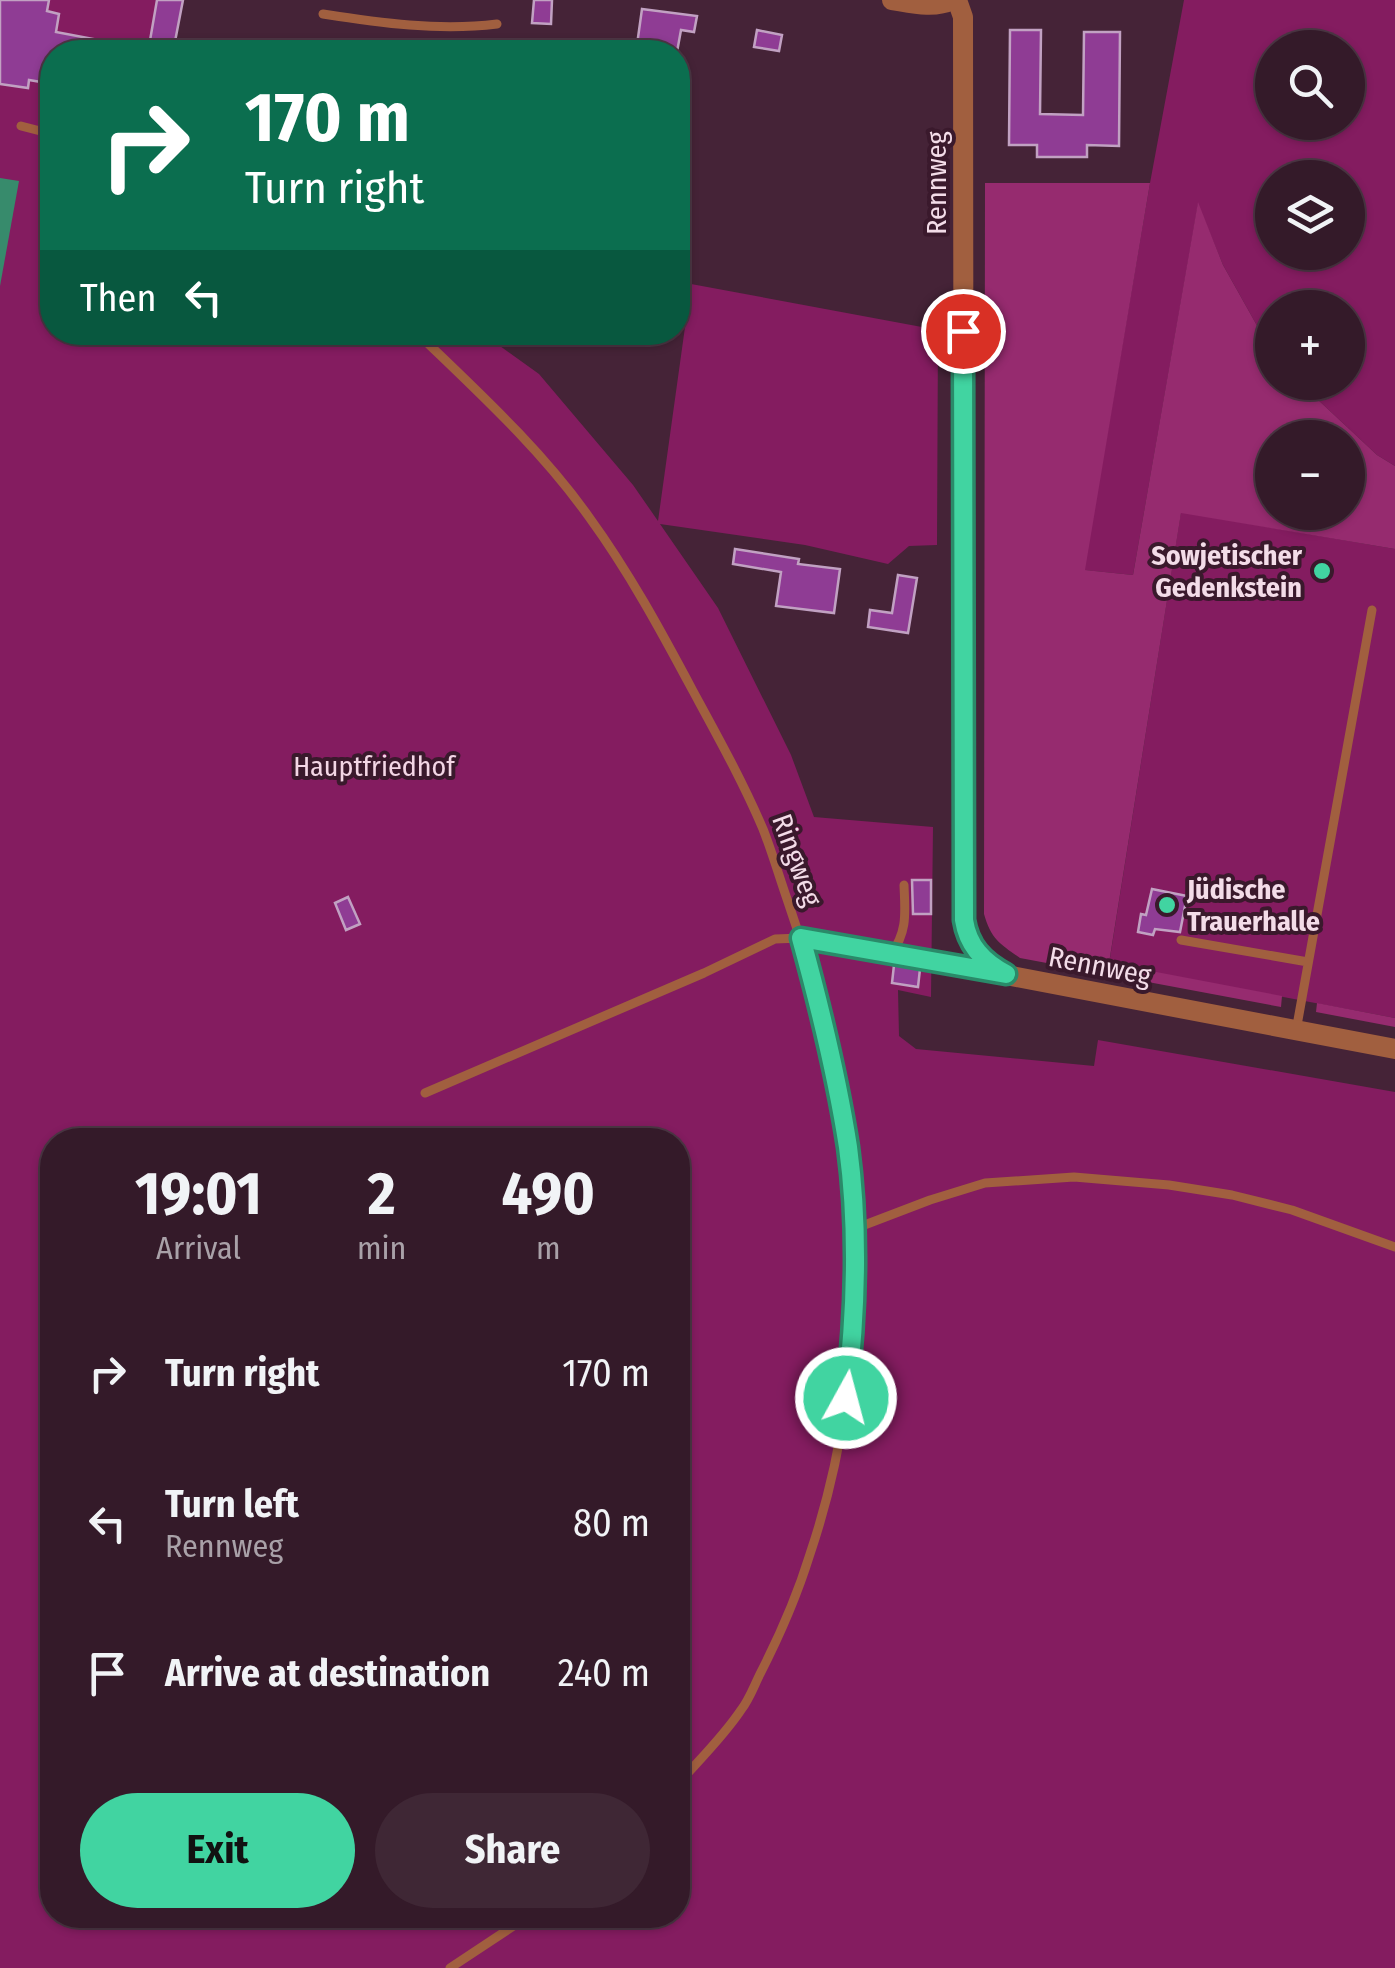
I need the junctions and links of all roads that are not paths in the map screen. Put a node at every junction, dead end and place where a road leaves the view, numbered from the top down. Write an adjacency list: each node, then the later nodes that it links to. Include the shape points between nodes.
1 (892, 0): 2 (street)
2 (954, 0): 14 (street, Rennweg, via 964,16 964,920 979,955)
3 (324, 14): 4 (lane, via 456,27)
4 (497, 24)
5 (21, 126): 6 (lane)
6 (40, 131)
7 (429, 345): 10 (lane, Ringweg, via 534,448 631,578 742,783)
8 (1372, 610): 13 (lane)
9 (904, 885): 12 (lane, via 904,926)
10 (801, 938): 12 (lane); 17 (lane, via 776,939); 18 (lane, Ringweg, via 836,1076)
11 (1182, 940): 13 (lane)
12 (892, 954): 14 (lane)
13 (1308, 962): 15 (lane)
14 (1006, 974): 15 (street, Rennweg)
15 (1296, 1031): 16 (street, Rennweg)
16 (1395, 1050)
17 (425, 1093)
18 (854, 1229): 19 (lane, via 985,1183 1074,1177 1232,1195); 20 (lane, Ringweg, via 853,1342 827,1504 794,1604 744,1708)
19 (1395, 1247)
20 (690, 1770)
21 (510, 1928): 22 (lane)
22 (450, 1968)

